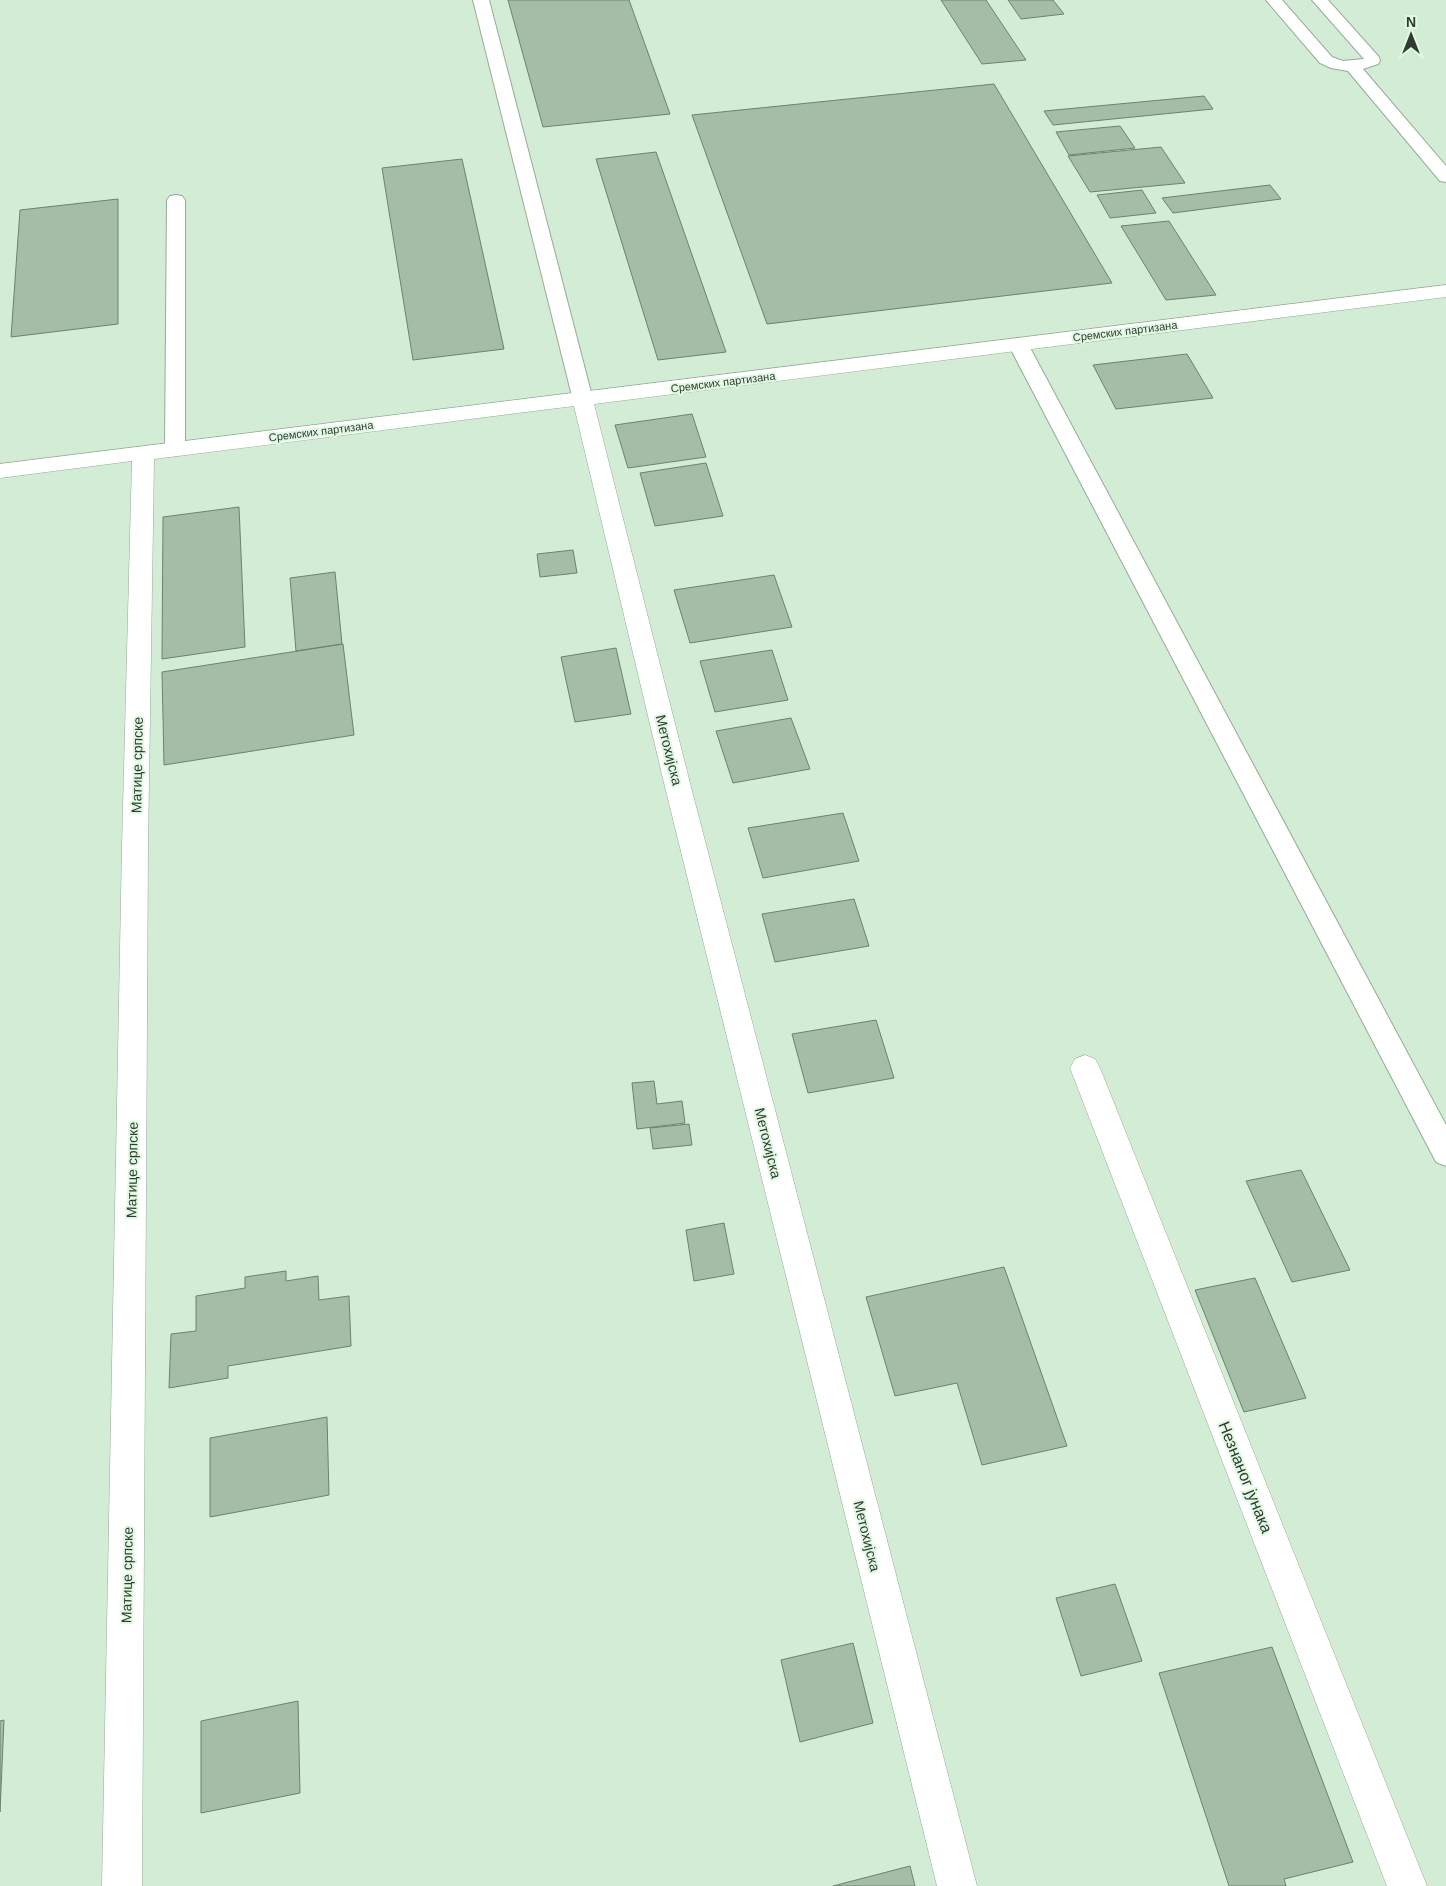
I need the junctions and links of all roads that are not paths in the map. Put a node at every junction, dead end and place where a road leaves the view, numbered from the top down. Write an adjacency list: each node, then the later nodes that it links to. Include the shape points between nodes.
1 (481, 0): 9 (lane)
2 (1274, 0): 4 (lane, via 1326,60 1332,64)
3 (1320, 0): 4 (lane, via 1371,57 1372,61 1366,64)
4 (1352, 66): 5 (lane)
5 (1446, 177)
6 (176, 200): 10 (lane)
7 (1446, 292): 8 (street, Сремских партизана)
8 (1018, 344): 9 (street, Сремских партизана); 14 (lane)
9 (582, 400): 10 (street, Сремских партизана); 16 (street, Метохијска)
10 (175, 449): 11 (street, Сремских партизана)
11 (143, 453): 12 (street, Сремских партизана); 15 (street, Матице српске)
12 (0, 471)
13 (1085, 1068): 17 (street, Незнаног јунака)
14 (1446, 1153)
15 (122, 1886)
16 (957, 1886)
17 (1407, 1886)

